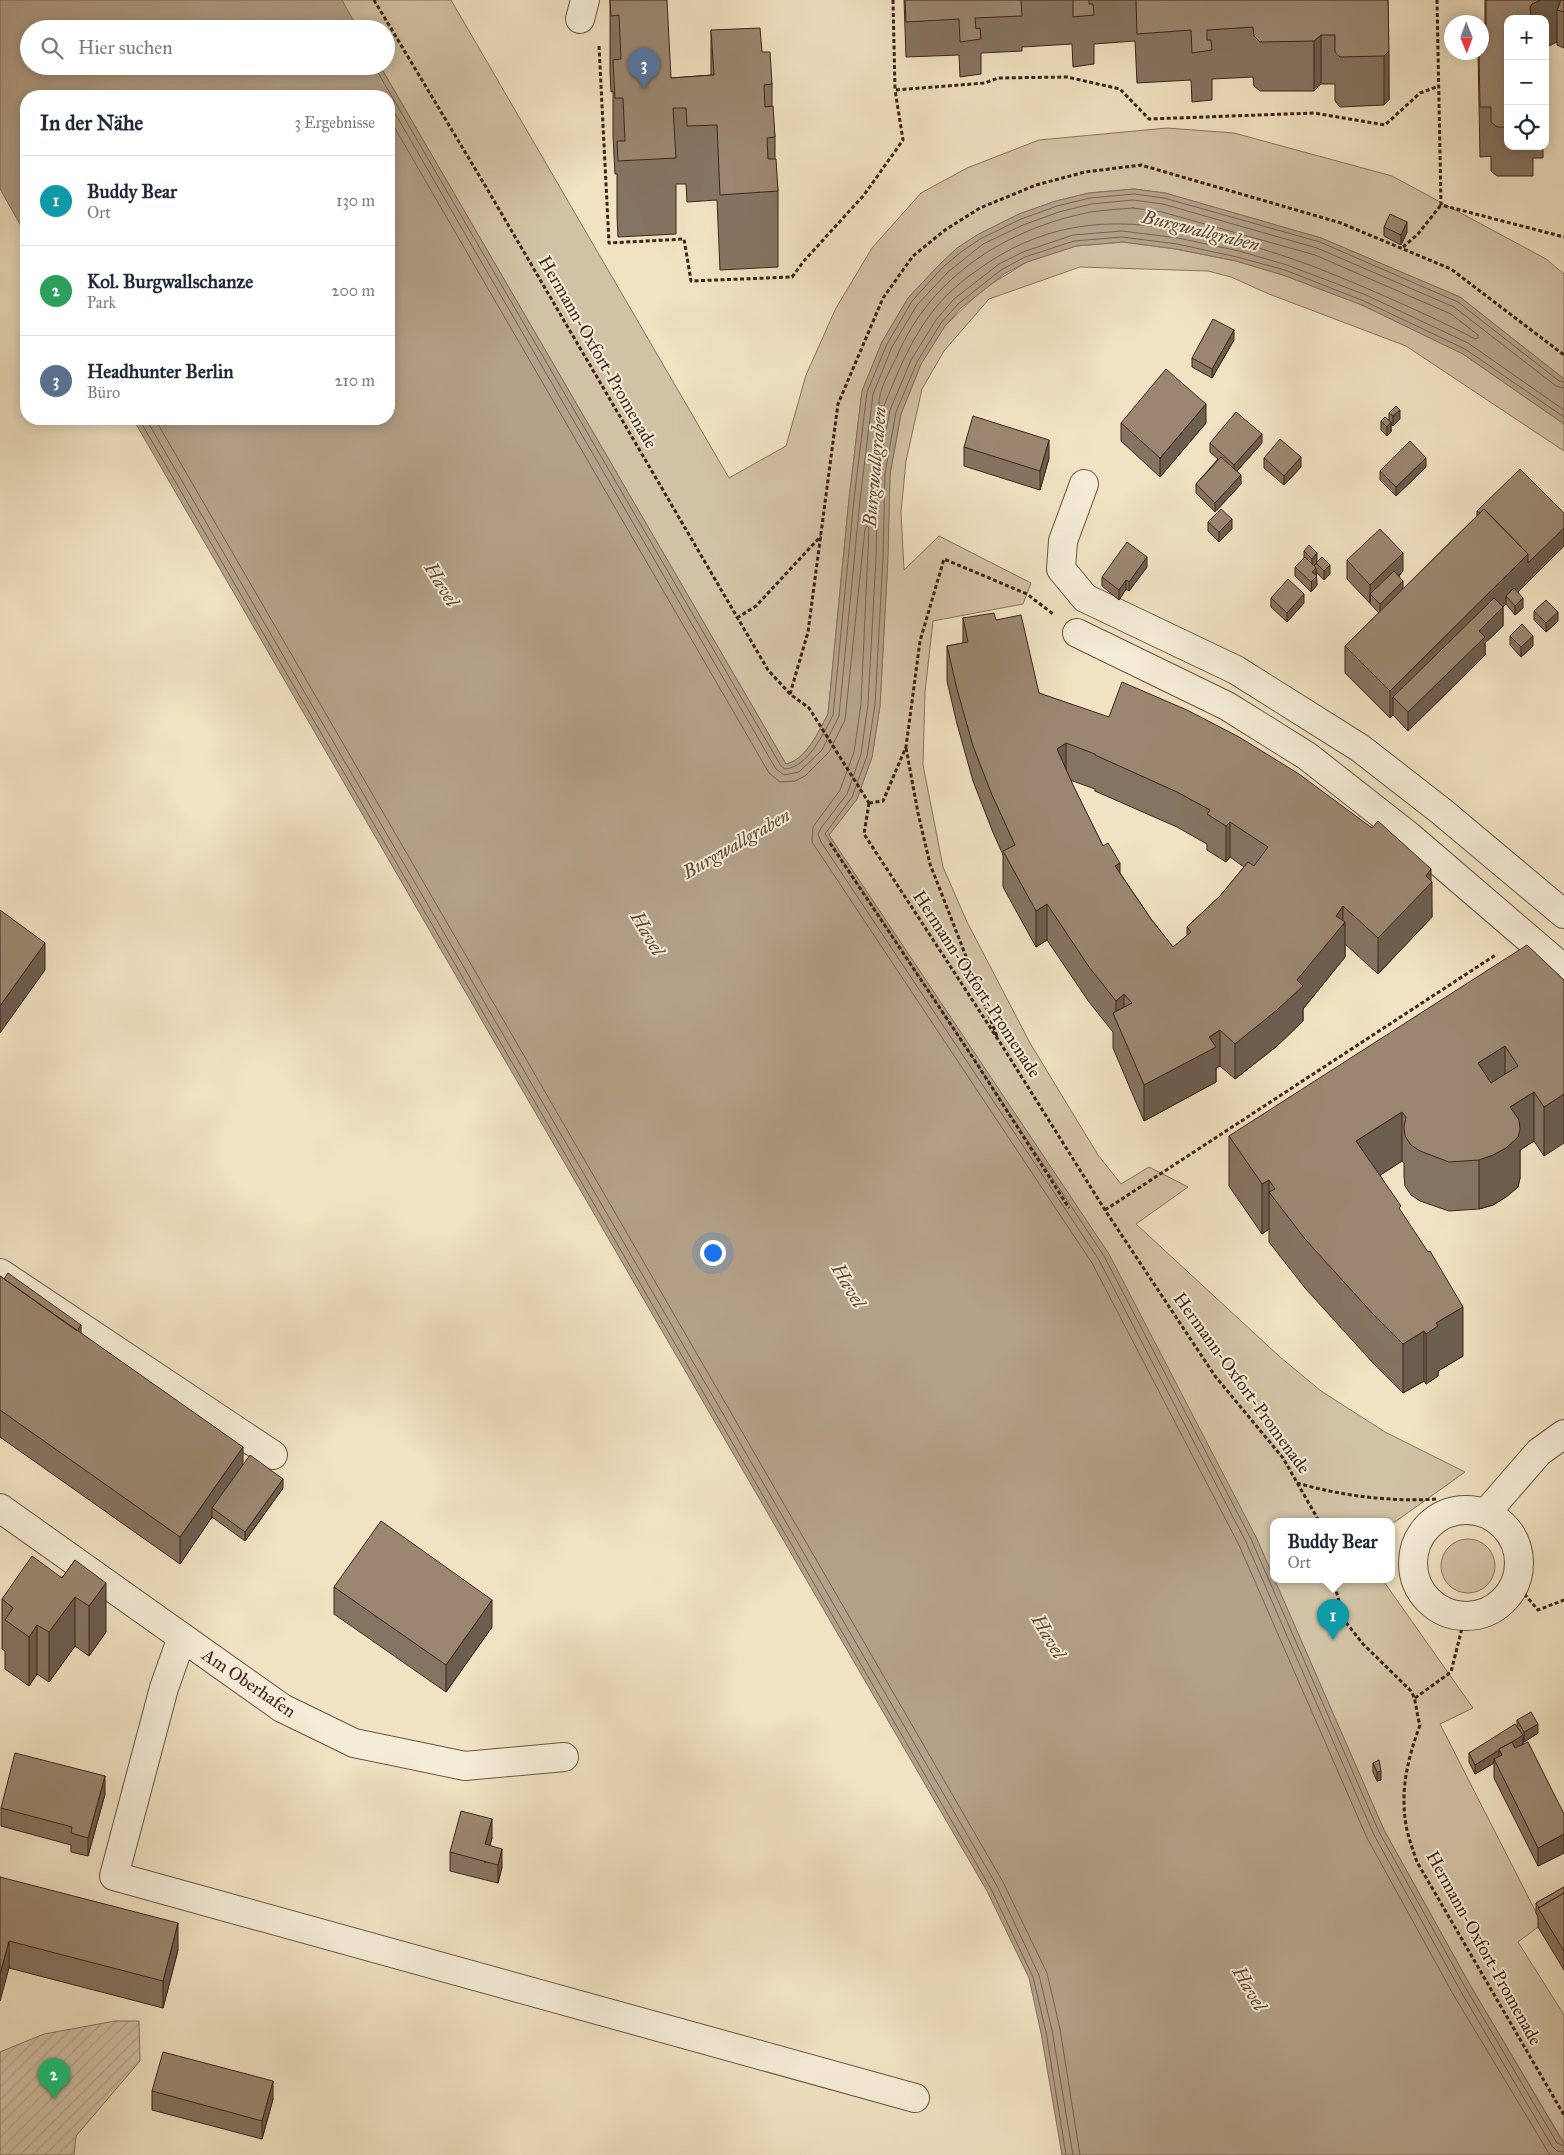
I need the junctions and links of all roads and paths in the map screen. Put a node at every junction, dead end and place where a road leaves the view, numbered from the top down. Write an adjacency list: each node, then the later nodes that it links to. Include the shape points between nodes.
1 (374, 0): 5 (path, Hermann-Oxfort-Promenade)
2 (893, 0): 8 (path)
3 (1437, 0): 7 (path)
4 (583, 9): 8 (path, via 598,42 601,58 609,243 684,239 691,281 792,277 864,195 903,140)
5 (386, 20)
6 (395, 35): 15 (path, Hermann-Oxfort-Promenade)
7 (1439, 86): 8 (path, via 1420,93 1385,125 1314,113 1149,119 1120,89 1067,77 998,78 985,83); 9 (path)
8 (895, 90)
9 (1441, 205): 10 (path); 11 (path)
10 (1564, 237)
11 (1403, 248): 12 (path, via 1451,269); 14 (path, via 1341,223 1141,165 1084,172 1036,184 980,208 913,256 884,298 838,404)
12 (1564, 355)
13 (1084, 484): 21 (street, via 1063,542 1061,569 1085,598 1236,670 1360,748)
14 (821, 535): 15 (path, via 756,606); 17 (path, via 808,632)
15 (737, 618): 17 (path, Hermann-Oxfort-Promenade, via 768,670)
16 (1077, 633): 18 (path, via 1027,594 944,559 920,641); 22 (street, via 1227,706 1307,756 1408,836)
17 (790, 694): 19 (path, Hermann-Oxfort-Promenade, via 809,708)
18 (906, 747): 19 (path, via 883,801); 24 (path, via 930,864)
19 (869, 802): 24 (path, Hermann-Oxfort-Promenade, via 864,834)
20 (830, 843): 25 (path)
21 (1564, 914)
22 (1524, 935): 23 (street); 26 (path)
23 (1564, 969)
24 (1000, 1044): 26 (path, Hermann-Oxfort-Promenade)
25 (1069, 1208)
26 (1105, 1210): 30 (path, Hermann-Oxfort-Promenade, via 1216,1376 1282,1458)
27 (0, 1272): 29 (street)
28 (1564, 1434): 33 (street, via 1539,1452)
29 (272, 1455)
30 (1297, 1483): 31 (path, via 1324,1491 1376,1498); 34 (path, Hermann-Oxfort-Promenade)
31 (1438, 1499)
32 (0, 1508): 39 (street, Am Oberhafen)
33 (1486, 1513): 36 (street, via 1501,1522 1512,1535 1520,1568); 38 (street, via 1468,1510 1450,1513 1433,1521 1421,1535 1414,1553 1413,1571 1419,1588 1430,1603 1446,1612)
34 (1318, 1518)
35 (1334, 1583): 40 (path, via 1344,1620)
36 (1516, 1584): 37 (path, via 1538,1610); 38 (street, via 1495,1608 1480,1615)
37 (1564, 1600)
38 (1465, 1616): 40 (path, via 1451,1672)
39 (182, 1637): 41 (street, Am Oberhafen, via 282,1708 354,1744 465,1766); 42 (street, via 164,1688 114,1876)
40 (1416, 1698): 43 (path, Hermann-Oxfort-Promenade, via 1415,1711 1420,1725 1410,1752 1403,1788 1406,1826 1417,1862)
41 (564, 1757)
42 (914, 2098)
43 (1564, 2115)

